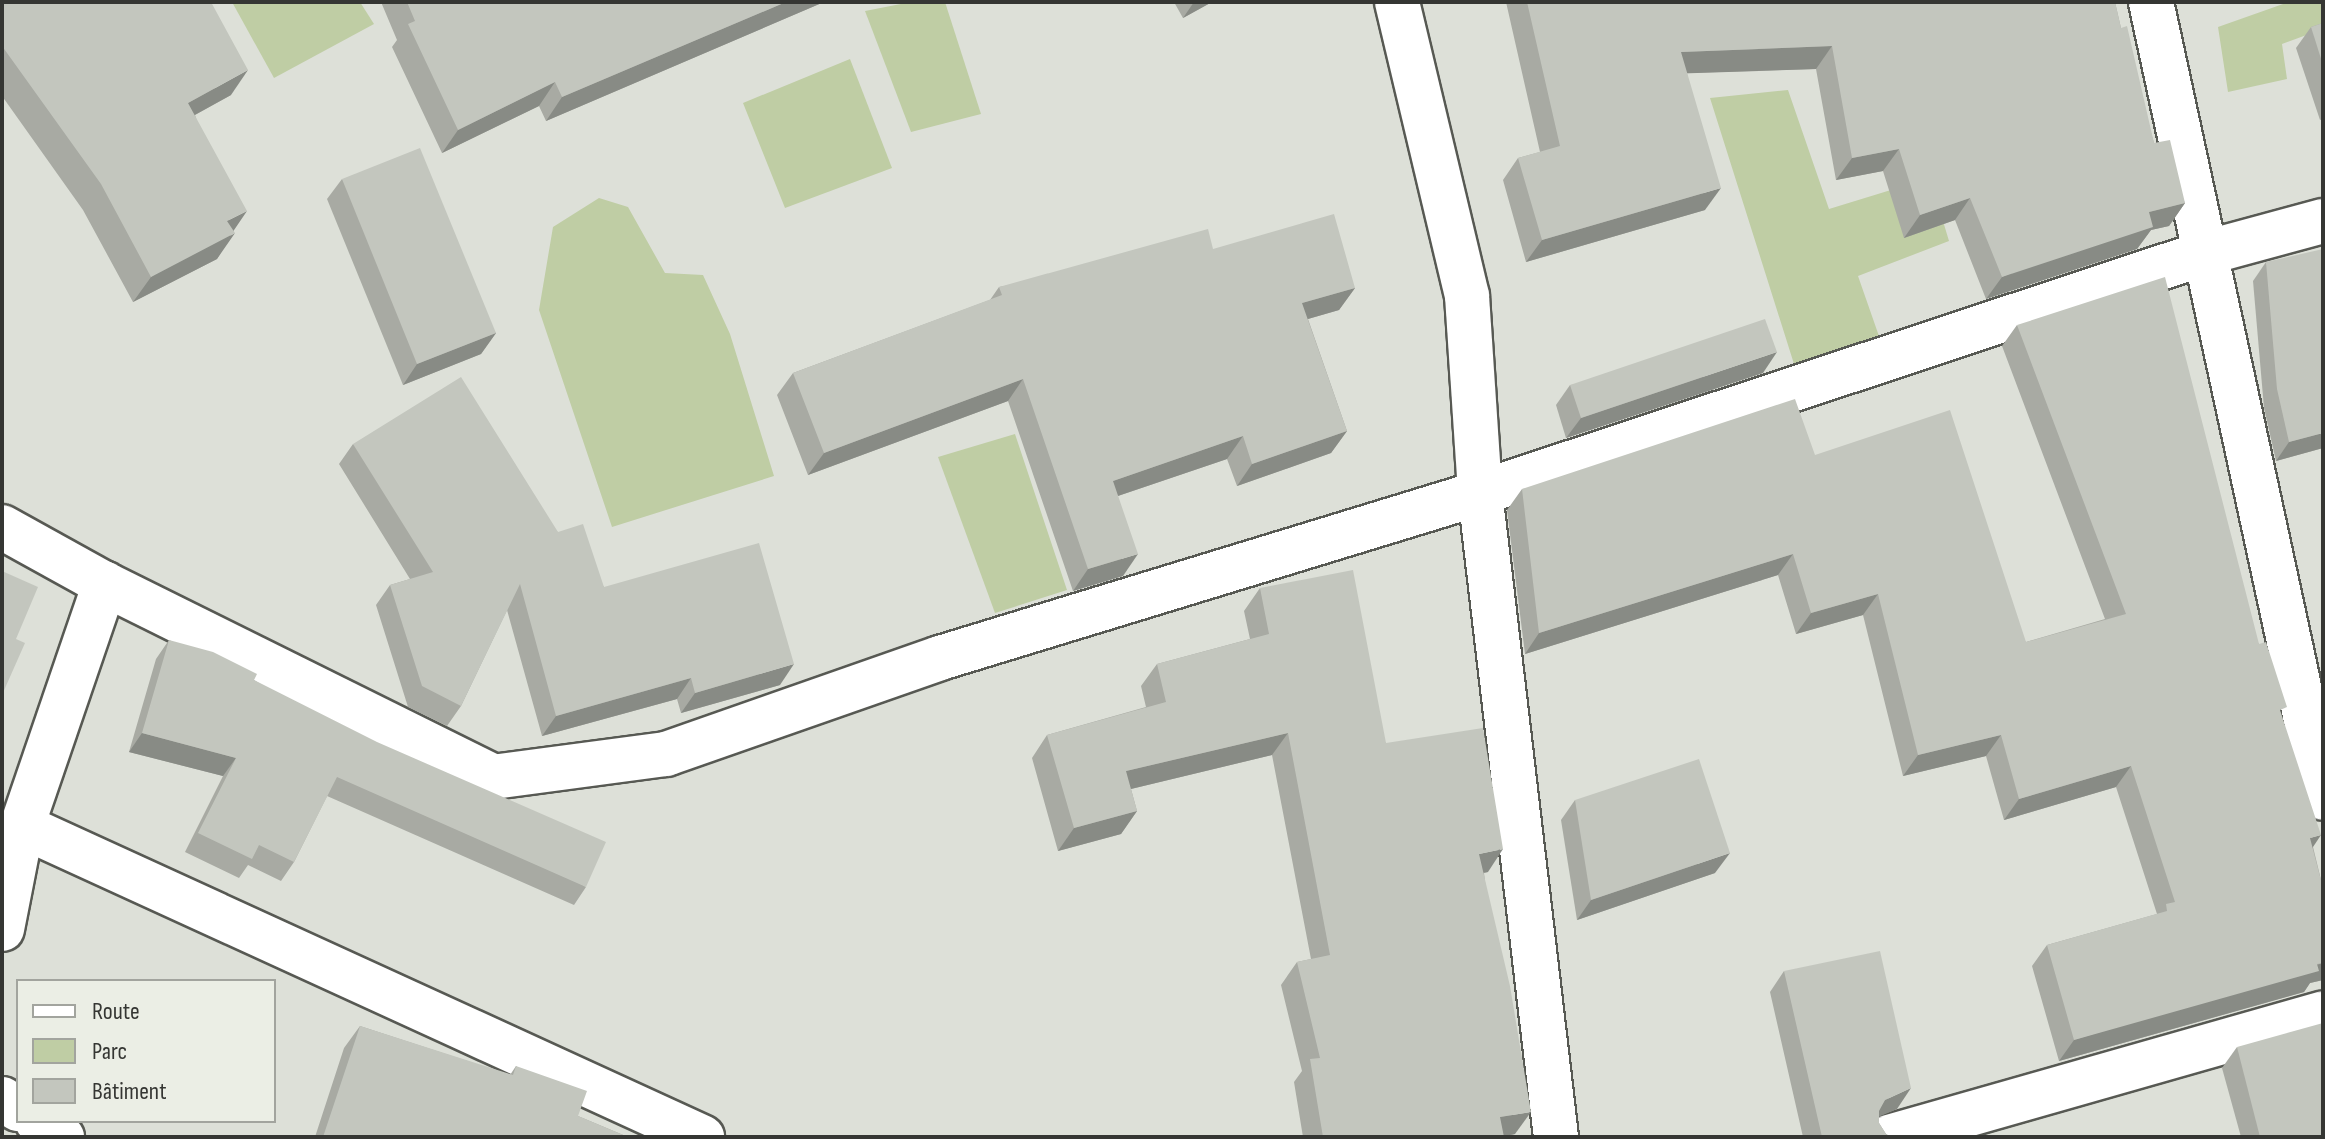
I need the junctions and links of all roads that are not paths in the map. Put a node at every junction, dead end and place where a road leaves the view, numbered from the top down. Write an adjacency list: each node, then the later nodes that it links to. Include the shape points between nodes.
1 (1397, 2): 5 (street, via 1467,296)
2 (2151, 2): 4 (street)
3 (2323, 221): 4 (street)
4 (2205, 253): 5 (street); 8 (street)
5 (1480, 493): 7 (street, via 940,658 666,754 493,777); 15 (street)
6 (2, 527): 7 (street)
7 (105, 584): 9 (street)
8 (2323, 798)
9 (22, 826): 10 (street); 14 (street)
10 (2, 929)
11 (2323, 1013): 16 (street)
12 (40, 1123): 13 (street)
13 (62, 1137)
14 (702, 1137)
15 (1556, 1137)
16 (1889, 1137)

